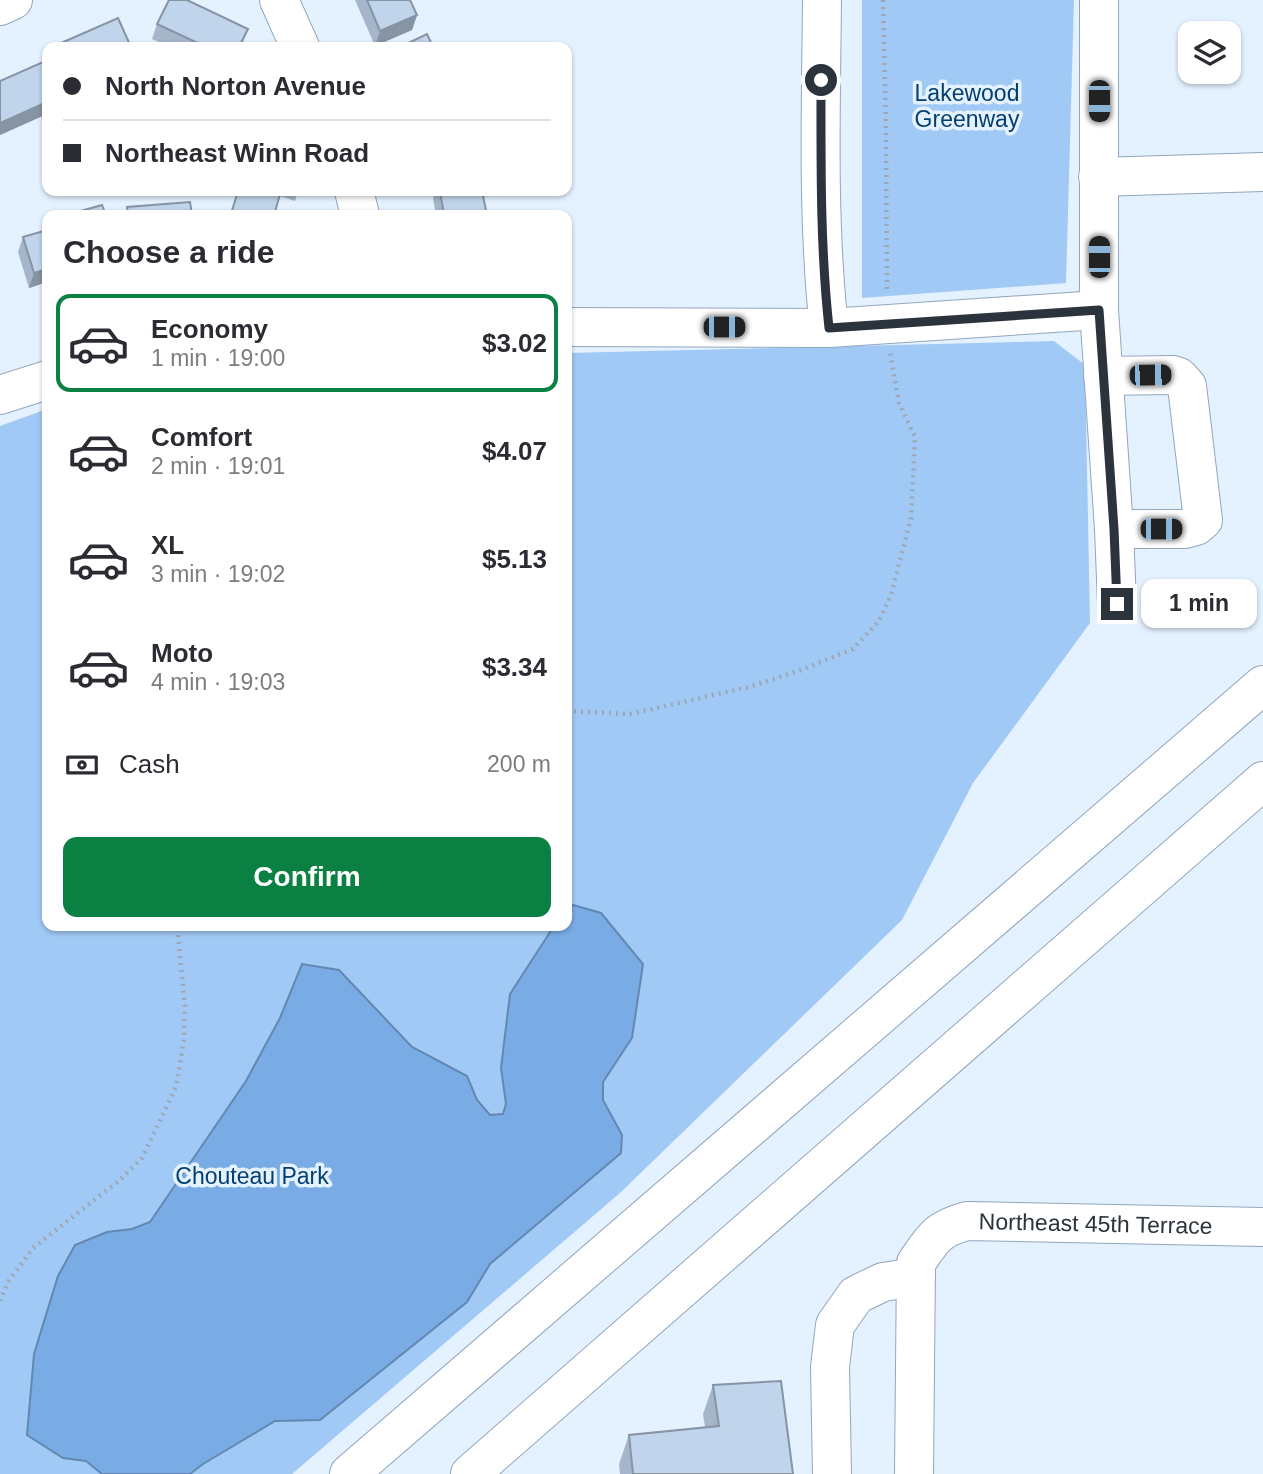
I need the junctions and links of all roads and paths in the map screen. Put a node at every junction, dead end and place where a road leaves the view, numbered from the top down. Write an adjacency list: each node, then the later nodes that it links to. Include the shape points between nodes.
1 (13, 0): 6 (main road)
2 (279, 0): 7 (main road)
3 (822, 0): 13 (main road, via 820,188)
4 (883, 0): 10 (path)
5 (1099, 0): 9 (main road)
6 (0, 6)
7 (298, 42)
8 (1263, 172): 9 (main road)
9 (1098, 177): 11 (main road)
10 (887, 293)
11 (1099, 310): 13 (main road); 15 (main road)
12 (572, 327): 13 (main road)
13 (829, 328)
14 (888, 341): 21 (path, via 899,403 915,437 911,518 891,596 879,621 853,649 750,687 630,714)
15 (1103, 376): 18 (main road); 18 (main road, via 1173,375 1184,381 1203,520 1185,529)
16 (42, 382): 17 (main road)
17 (0, 395)
18 (1114, 529): 19 (main road)
19 (1117, 604)
20 (1263, 685): 27 (main road)
21 (572, 711)
22 (1263, 781): 28 (main road)
23 (178, 931): 26 (path, via 184,1040 176,1087 142,1158 33,1248)
24 (1263, 1227): 25 (main road, Northeast 45th Terrace, via 967,1221 933,1238 916,1263)
25 (916, 1277): 29 (main road, via 883,1282 856,1295 835,1325 830,1367); 30 (main road)
26 (0, 1301)
27 (349, 1474)
28 (470, 1474)
29 (832, 1474)
30 (914, 1474)

